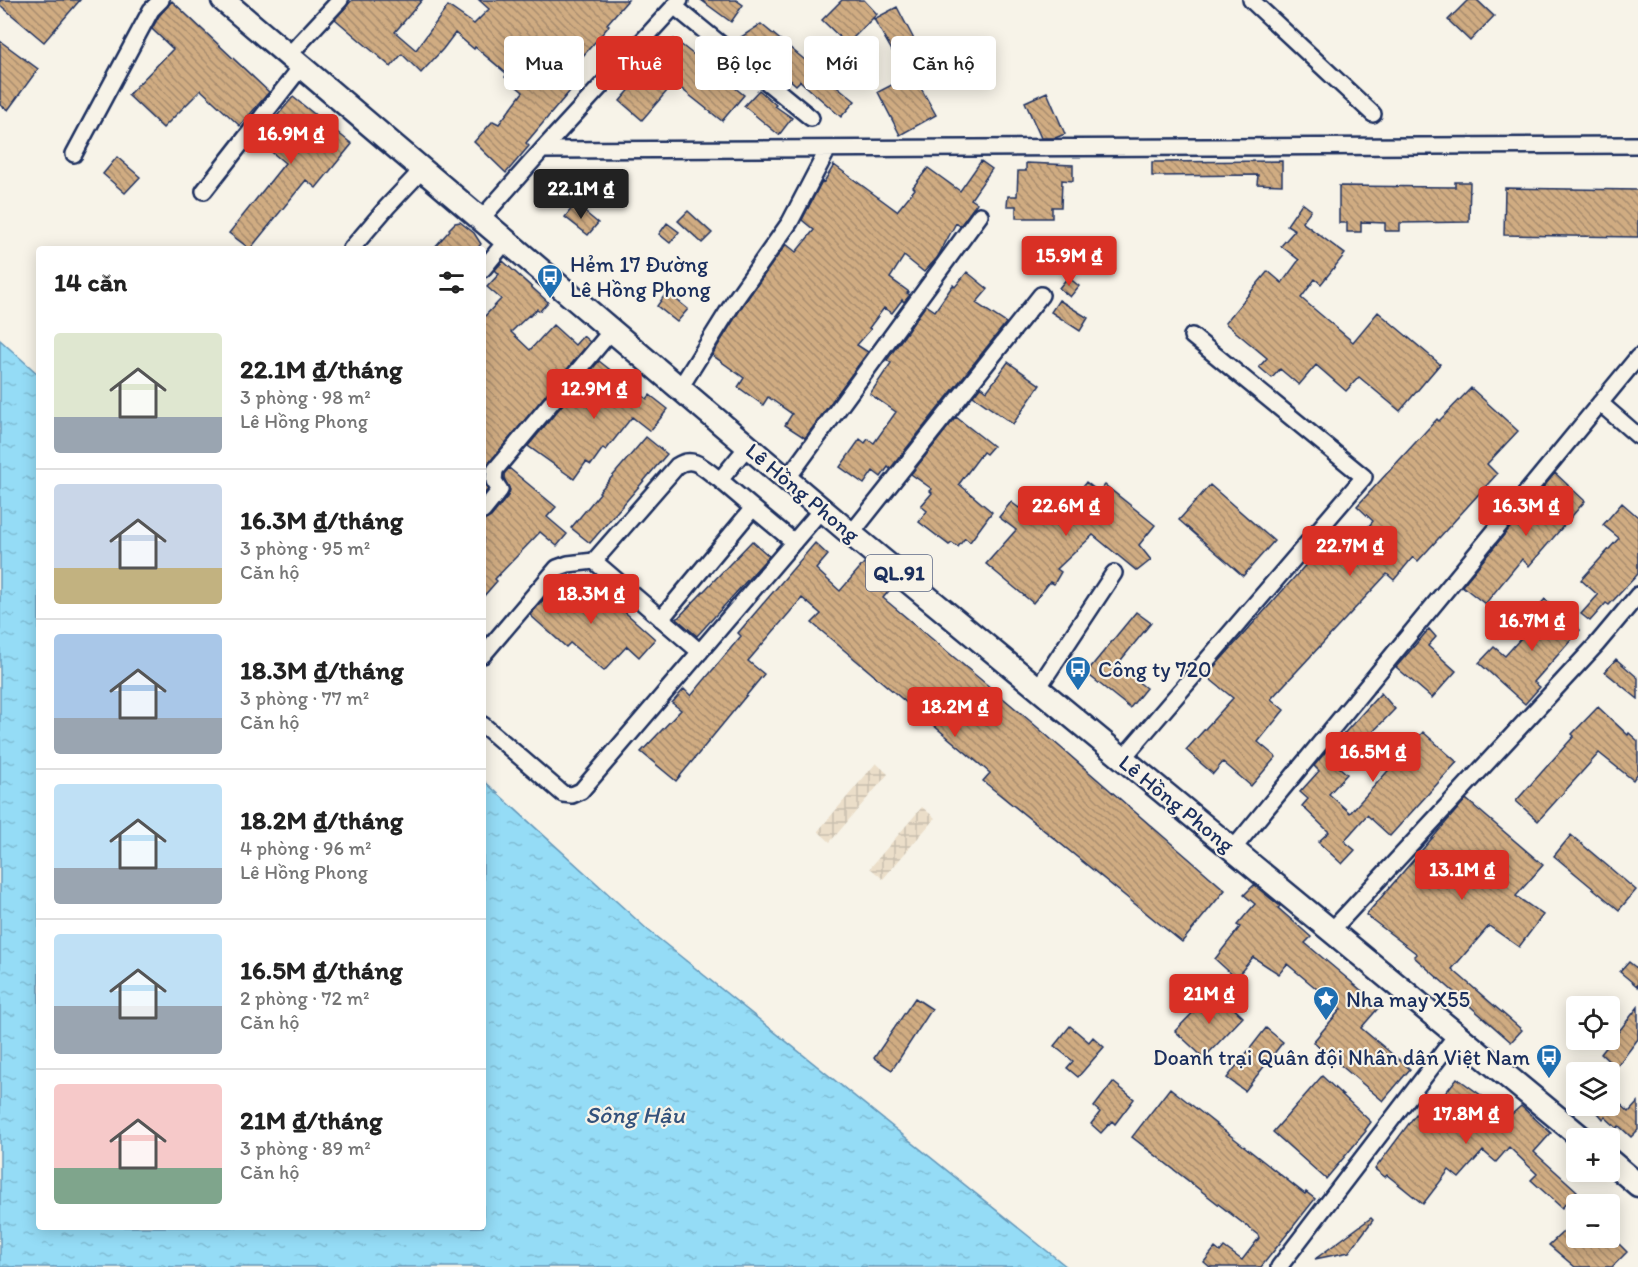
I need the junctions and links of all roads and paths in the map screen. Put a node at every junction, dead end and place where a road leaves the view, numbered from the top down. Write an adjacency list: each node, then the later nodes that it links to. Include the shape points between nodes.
1 (161, 0): 12 (street, via 151,10)
2 (223, 0): 6 (highway, Lê Hồng Phong / QL.91)
3 (340, 0): 6 (street)
4 (1251, 0): 7 (street)
5 (677, 3): 8 (street); 11 (street)
6 (295, 62): 13 (highway, Lê Hồng Phong / QL.91); 14 (street)
7 (1373, 114)
8 (811, 118)
9 (1638, 145): 10 (street)
10 (828, 149): 11 (street); 24 (street, via 790,222)
11 (542, 150): 16 (street)
12 (74, 154)
13 (422, 170): 16 (highway, Lê Hồng Phong / QL.91); 18 (street)
14 (204, 191)
15 (980, 215): 28 (street)
16 (481, 219): 17 (highway, Lê Hồng Phong / QL.91)
17 (506, 241): 19 (street); 21 (highway, Lê Hồng Phong / QL.91)
18 (354, 246)
19 (486, 265)
20 (1041, 295): 33 (street)
21 (612, 330): 24 (highway, Lê Hồng Phong / QL.91); 30 (street, via 495,470 494,481 500,490)
22 (1192, 336): 43 (street, via 1364,477)
23 (1638, 357): 25 (street)
24 (680, 388): 27 (highway, Lê Hồng Phong / QL.91)
25 (1600, 403): 26 (street); 44 (street)
26 (1638, 436)
27 (748, 446): 28 (highway, Lê Hồng Phong / QL.91); 29 (street)
28 (787, 479): 32 (highway, Lê Hồng Phong / QL.91)
29 (720, 480): 31 (street); 35 (street, via 693,461 685,460)
30 (486, 508)
31 (753, 508): 34 (street); 38 (street)
32 (822, 509): 33 (highway, Lê Hồng Phong / QL.91); 34 (street)
33 (851, 534): 41 (highway, Lê Hồng Phong / QL.91)
34 (794, 542): 40 (street)
35 (594, 561): 38 (street); 39 (street, via 557,568)
36 (1114, 573): 41 (street)
37 (1638, 595): 45 (street)
38 (661, 619): 40 (street)
39 (486, 651)
40 (700, 652): 42 (street, via 581,791 572,795 563,794)
41 (1038, 688): 43 (highway, Lê Hồng Phong / QL.91)
42 (486, 728)
43 (1123, 758): 44 (highway, Lê Hồng Phong / QL.91)
44 (1233, 849): 45 (highway, Lê Hồng Phong / QL.91)
45 (1332, 930): 46 (highway, Lê Hồng Phong / QL.91)
46 (1457, 1034): 47 (highway, Lê Hồng Phong / QL.91); 50 (street)
47 (1570, 1128)
48 (1620, 1170): 49 (highway)
49 (1638, 1185)
50 (1278, 1267)

